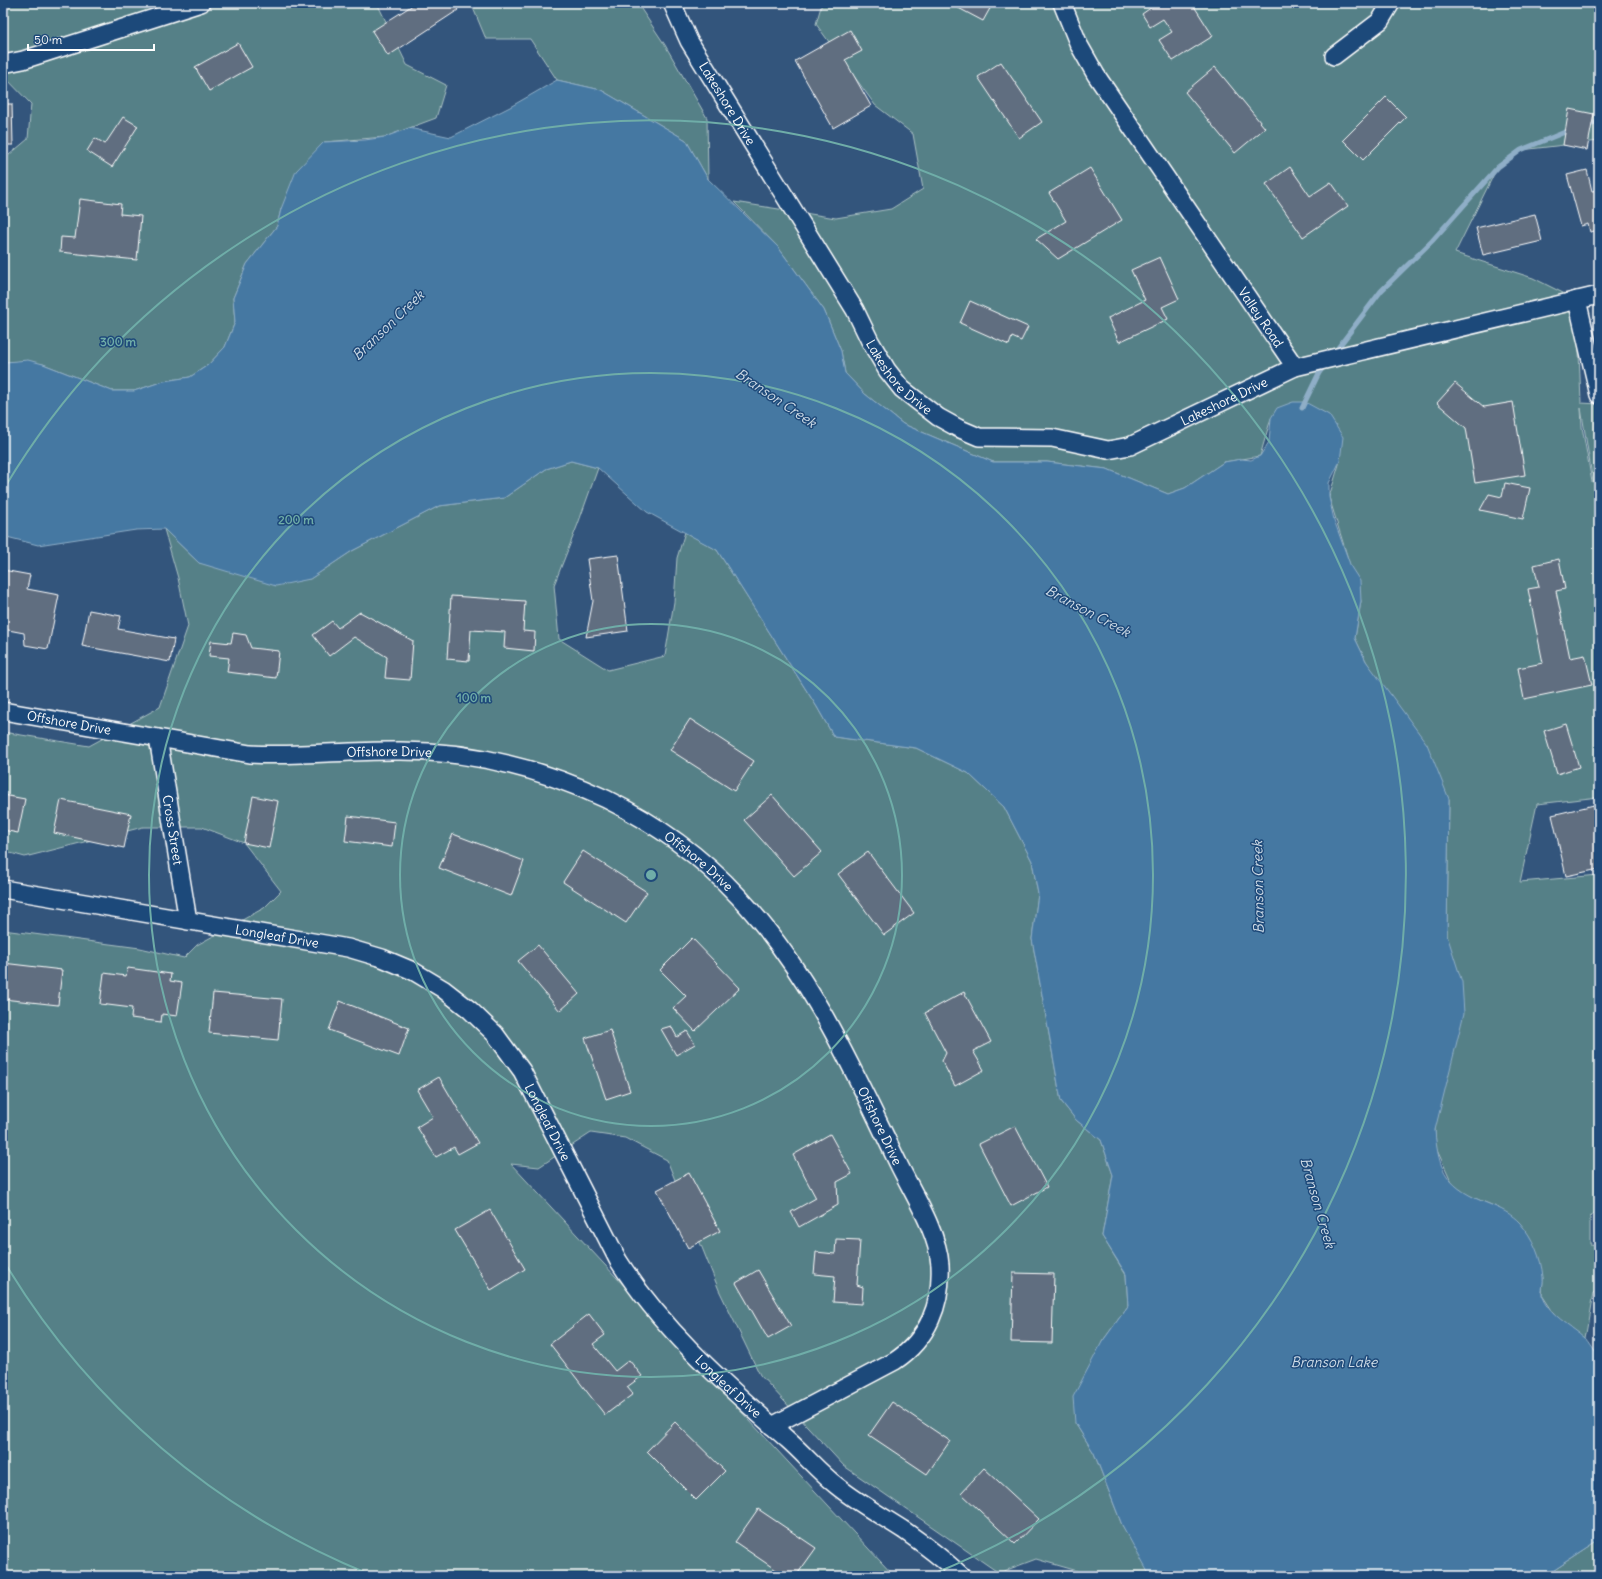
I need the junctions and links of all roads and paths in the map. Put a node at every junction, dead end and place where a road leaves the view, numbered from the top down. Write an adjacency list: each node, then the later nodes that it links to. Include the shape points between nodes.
1 (201, 3): 6 (street)
2 (672, 3): 9 (street, Lakeshore Drive, via 690,41 855,310 888,370 902,389 938,417 979,437 1052,438 1108,450 1119,449 1144,441)
3 (1062, 3): 9 (street, Valley Road, via 1079,45 1096,75)
4 (1391, 3): 5 (street, via 1380,20)
5 (1334, 56)
6 (3, 64)
7 (1599, 295): 8 (street)
8 (1577, 300): 9 (street); 10 (street)
9 (1295, 367)
10 (1599, 395)
11 (3, 711): 12 (street, Offshore Drive)
12 (158, 738): 14 (street, Cross Street); 15 (street, Offshore Drive, via 250,754 285,756 420,751 513,765 578,787 650,823 705,864 738,896 796,967 820,1006 930,1230 940,1262 936,1308 932,1319 913,1347 895,1361)
13 (3, 889): 14 (street, Longleaf Drive)
14 (188, 921): 15 (street, Longleaf Drive, via 348,948 382,958 437,985 470,1010 495,1034 522,1070 618,1260 636,1289 706,1366)
15 (772, 1426): 16 (street, Longleaf Drive, via 836,1486 932,1551)
16 (962, 1576)

